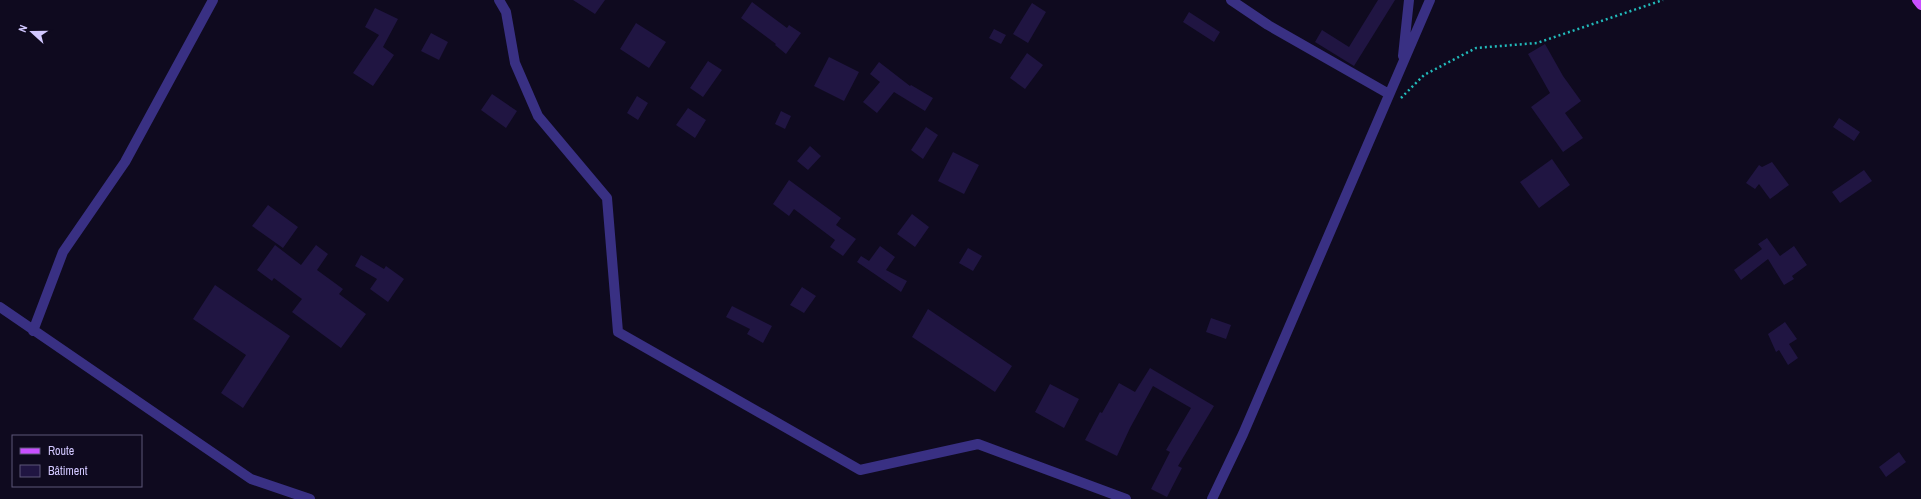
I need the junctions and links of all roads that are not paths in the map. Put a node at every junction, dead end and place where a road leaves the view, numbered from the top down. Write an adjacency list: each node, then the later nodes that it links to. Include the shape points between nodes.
1 (213, 0): 11 (street, via 125,162 63,252)
2 (499, 0): 13 (street, via 506,12 516,64 538,116 607,198 618,332 860,470 978,444)
3 (1231, 0): 9 (street, via 1268,25)
4 (1409, 0): 8 (street)
5 (1430, 0): 8 (street)
6 (1918, 0): 7 (main road)
7 (1921, 5)
8 (1401, 66): 9 (street)
9 (1389, 94): 14 (street, via 1243,434)
10 (0, 307): 11 (street)
11 (33, 331): 12 (street, via 251,479)
12 (310, 499)
13 (1126, 499)
14 (1212, 499)

